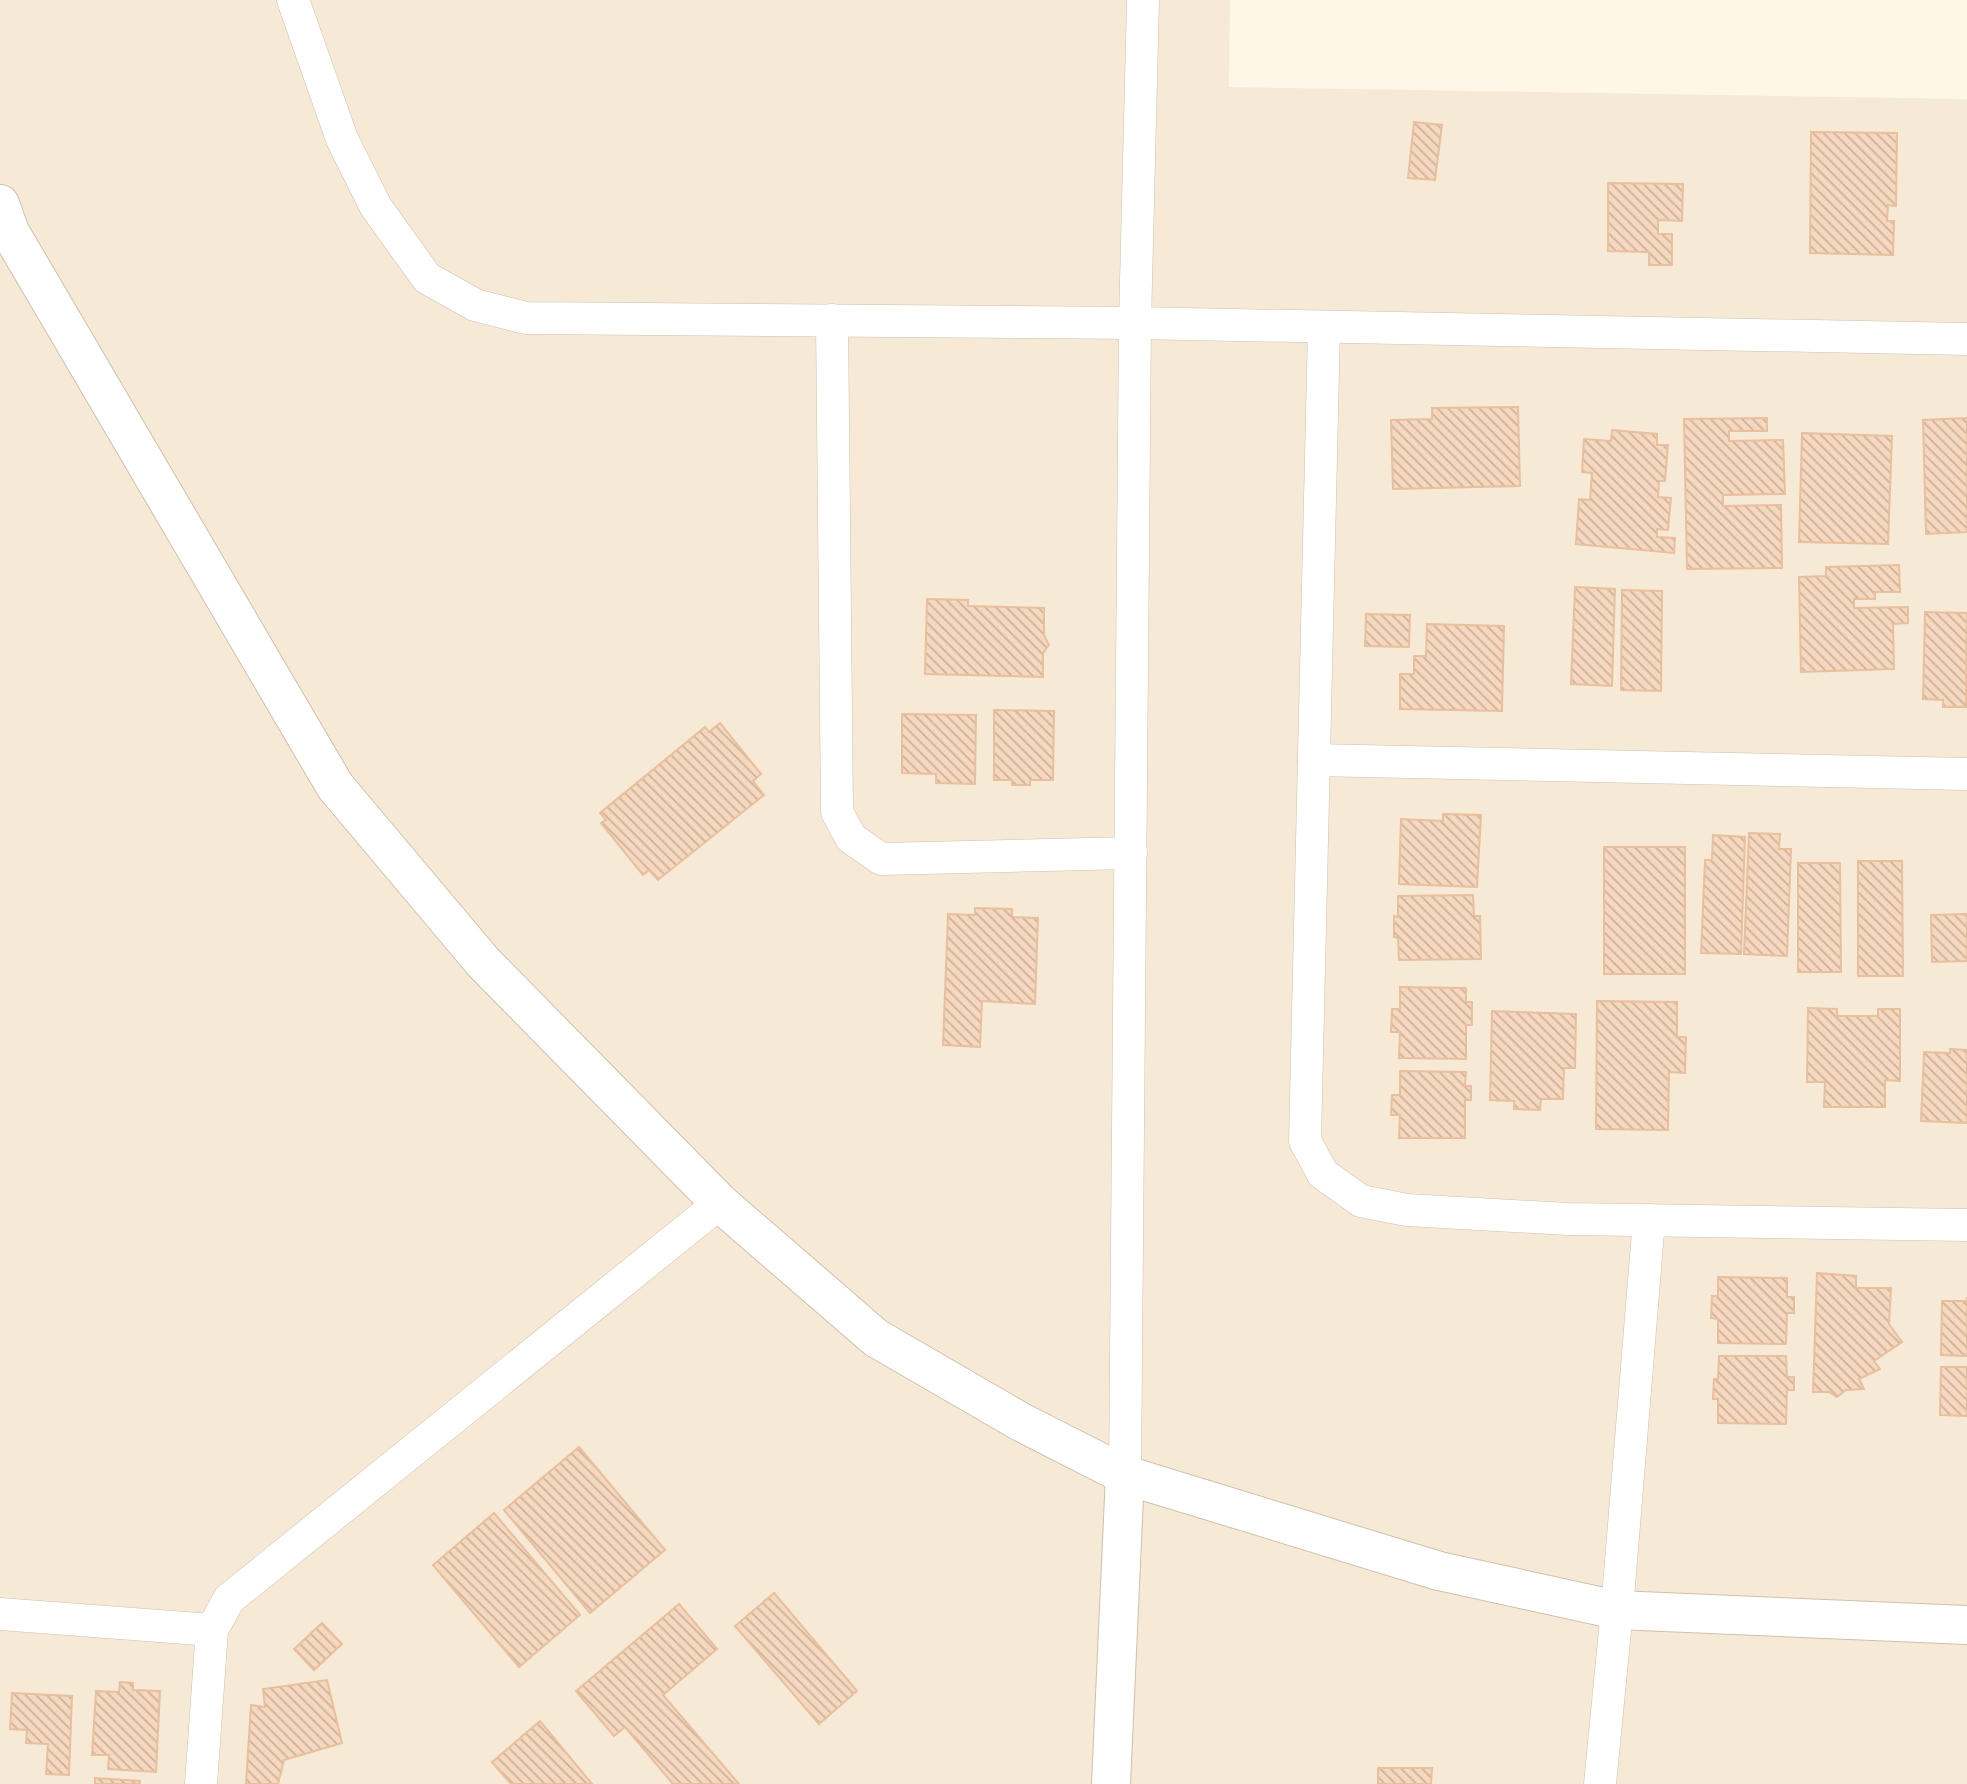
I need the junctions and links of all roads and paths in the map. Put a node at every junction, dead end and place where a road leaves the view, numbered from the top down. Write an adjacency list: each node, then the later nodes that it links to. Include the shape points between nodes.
1 (293, 0): 4 (street, via 342,139 376,207 427,278 475,305 526,318)
2 (1143, 0): 5 (street)
3 (3, 224): 11 (street, via 335,786 483,962)
4 (832, 320): 5 (street); 10 (street, via 837,812 851,838 881,859)
5 (1135, 323): 6 (street); 10 (street)
6 (1324, 328): 7 (street); 8 (street)
7 (1967, 339)
8 (1314, 760): 9 (street); 12 (street, via 1306,1142 1323,1174 1361,1200 1407,1210)
9 (1967, 774)
10 (1131, 853): 14 (street)
11 (720, 1203): 14 (street, via 876,1338 1021,1422); 18 (street, via 229,1598)
12 (1648, 1220): 13 (street); 15 (street)
13 (1967, 1225)
14 (1125, 1475): 15 (street, via 1440,1571); 20 (street)
15 (1617, 1610): 17 (street); 21 (street)
16 (0, 1614): 18 (street)
17 (1967, 1625)
18 (212, 1630): 19 (street)
19 (201, 1784)
20 (1111, 1784)
21 (1600, 1784)

